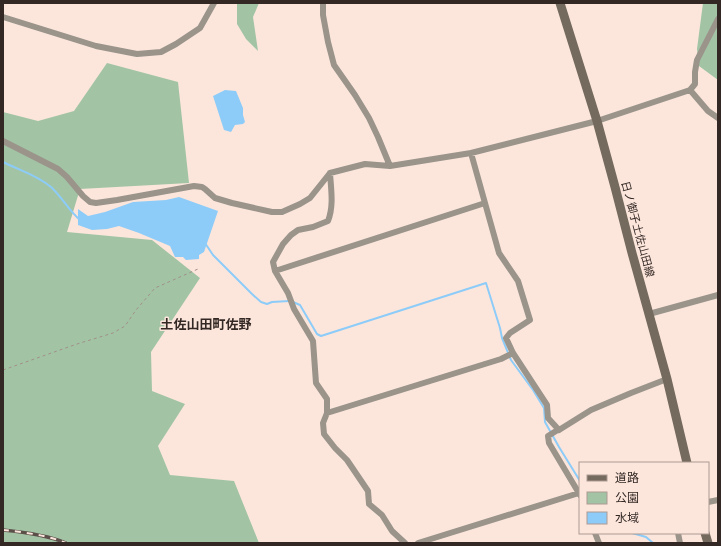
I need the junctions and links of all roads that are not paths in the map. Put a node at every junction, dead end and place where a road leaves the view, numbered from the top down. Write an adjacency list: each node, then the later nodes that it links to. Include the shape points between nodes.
1 (214, 3): 4 (street, via 200,28 176,44 161,52 137,54 96,46)
2 (322, 3): 11 (street, via 334,65 369,118)
3 (560, 3): 8 (main road, 日ノ御子土佐山田線)
4 (3, 16)
5 (718, 19): 6 (street, via 697,60 696,84)
6 (690, 90): 7 (street); 8 (street)
7 (718, 118)
8 (597, 121): 10 (street); 16 (main road, 日ノ御子土佐山田線)
9 (3, 141): 12 (street, via 58,169 83,196 96,203 194,186 202,187 215,198 232,204 282,212 310,198)
10 (471, 152): 11 (street); 13 (street)
11 (390, 166): 12 (street, via 365,164)
12 (330, 173): 14 (street, via 331,214 328,221 298,230 291,235 273,262)
13 (485, 203): 14 (street); 17 (street, via 499,253 518,281 530,320 510,332 506,338)
14 (275, 271): 19 (street, via 313,341 316,383 327,399)
15 (718, 295): 16 (street)
16 (649, 314): 18 (main road, 日ノ御子土佐山田線)
17 (513, 353): 19 (street); 20 (street, via 547,405 548,418)
18 (667, 379): 20 (street, via 591,410); 21 (main road, 日ノ御子土佐山田線)
19 (328, 413): 25 (street, via 323,423 324,434 347,460 368,491 369,504 382,514 392,531)
20 (557, 430): 22 (street, via 548,436 549,443)
21 (687, 462)
22 (579, 492)
23 (579, 494): 24 (street)
24 (423, 542)
25 (405, 543)

